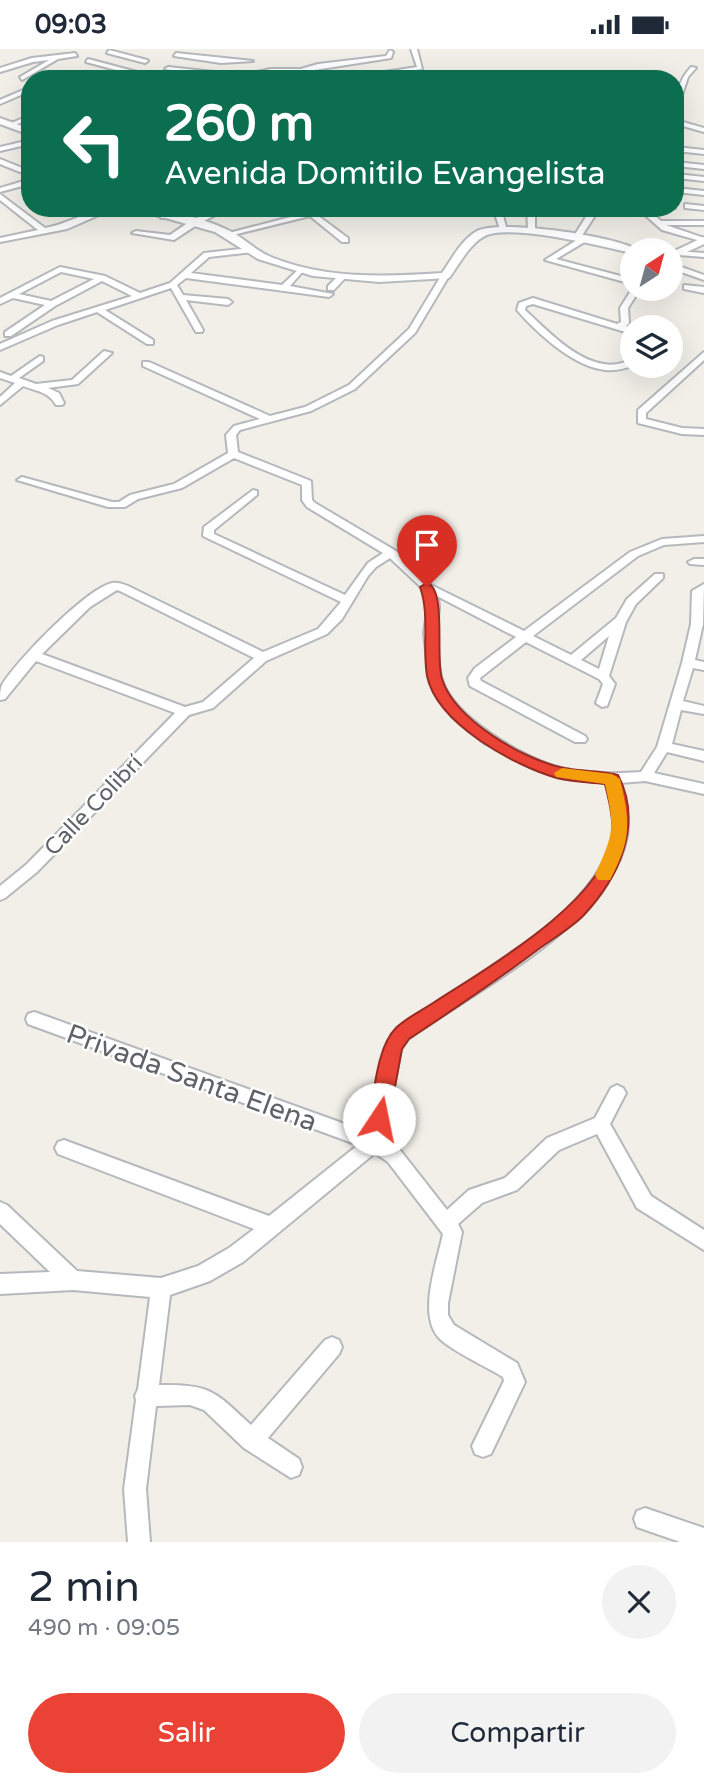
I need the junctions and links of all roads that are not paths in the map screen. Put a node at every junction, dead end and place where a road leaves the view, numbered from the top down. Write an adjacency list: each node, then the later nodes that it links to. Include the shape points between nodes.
1 (188, 49): 7 (street)
2 (414, 49): 21 (street, via 420,68)
3 (390, 52): 20 (street, via 385,58)
4 (109, 53): 8 (street)
5 (60, 55): 6 (street); 15 (street); 22 (street)
6 (75, 55)
7 (176, 55): 12 (street); 14 (street)
8 (127, 56): 11 (street); 13 (street)
9 (699, 60): 24 (street)
10 (88, 61): 13 (street)
11 (145, 61)
12 (250, 61)
13 (104, 65): 16 (street)
14 (168, 69): 17 (street)
15 (39, 70)
16 (122, 70)
17 (176, 70)
18 (267, 70): 19 (street)
19 (284, 70)
20 (305, 70)
21 (412, 70)
22 (0, 71): 23 (street)
23 (21, 77)
24 (684, 80)
25 (10, 89): 26 (street)
26 (21, 93): 27 (street)
27 (0, 102)
28 (0, 121): 31 (main road)
29 (21, 121): 31 (street)
30 (684, 124): 33 (street)
31 (10, 125): 32 (main road)
32 (21, 129)
33 (704, 130)
34 (21, 146): 36 (street)
35 (684, 150): 37 (street)
36 (0, 151)
37 (704, 152)
38 (0, 161): 41 (street)
39 (684, 165): 40 (street)
40 (704, 167)
41 (21, 170)
42 (684, 177): 43 (street)
43 (704, 180)
44 (21, 184): 45 (street)
45 (0, 190)
46 (684, 191): 47 (street)
47 (704, 193)
48 (0, 196): 51 (street)
49 (688, 206): 50 (street)
50 (704, 208)
51 (21, 213)
52 (26, 217): 70 (street)
53 (79, 217): 70 (street)
54 (168, 217): 66 (main road)
55 (209, 217): 66 (street)
56 (213, 217): 66 (street)
57 (298, 217): 63 (street)
58 (315, 217): 75 (street)
59 (500, 217): 67 (street)
60 (531, 217): 68 (street)
61 (590, 217): 73 (street)
62 (652, 217): 64 (street)
63 (276, 222): 69 (street); 72 (street)
64 (660, 223): 65 (street); 76 (street)
65 (704, 223)
66 (196, 224): 71 (street, via 167,239); 72 (main road)
67 (504, 229): 68 (main road); 85 (main road, via 480,232)
68 (532, 229): 73 (main road)
69 (284, 230)
70 (45, 232): 74 (street)
71 (136, 233)
72 (229, 234): 78 (main road)
73 (581, 237): 77 (main road); 89 (street, via 549,260)
74 (0, 240)
75 (345, 240)
76 (704, 240): 79 (main road)
77 (620, 247)
78 (250, 250): 82 (main road); 84 (street, via 207,255)
79 (683, 251)
80 (683, 255): 81 (street)
81 (704, 255)
82 (300, 269): 86 (main road); 92 (street)
83 (683, 270): 88 (street)
84 (185, 275): 90 (street); 92 (street)
85 (446, 276): 86 (main road, via 397,280); 117 (street, via 412,331 363,379 330,400)
86 (342, 277): 92 (street, via 330,291)
87 (102, 278): 94 (street, via 60,269); 95 (street); 99 (street)
88 (704, 278)
89 (620, 279)
90 (173, 285): 95 (street); 96 (street)
91 (687, 287): 93 (street)
92 (283, 289)
93 (704, 290)
94 (12, 295): 97 (street); 99 (street)
95 (137, 295): 100 (street)
96 (181, 297): 98 (street); 102 (street)
97 (0, 301)
98 (228, 302)
99 (52, 305): 103 (street)
100 (98, 309): 104 (street); 105 (street)
101 (620, 326): 111 (street, via 533,301 521,310 581,360)
102 (199, 330)
103 (4, 333): 104 (street)
104 (21, 338): 106 (street)
105 (150, 342)
106 (0, 347)
107 (107, 353): 114 (street, via 75,382)
108 (704, 355): 118 (street, via 641,412 641,421)
109 (40, 359): 113 (street)
110 (146, 364): 117 (street)
111 (620, 365)
112 (0, 375): 113 (street)
113 (16, 381): 114 (street); 115 (street)
114 (34, 387): 116 (street, via 56,395)
115 (0, 402)
116 (59, 403)
117 (269, 419): 119 (street, via 237,428 231,435)
118 (704, 432)
119 (233, 454): 120 (street, via 188,482 134,496 121,506); 123 (street, via 301,479 309,488 306,495 311,505)
120 (22, 480)
121 (253, 493): 127 (street, via 208,529 209,536)
122 (704, 539): 130 (street, via 662,542 634,554)
123 (392, 553): 125 (street); 127 (street, via 375,560)
124 (659, 576): 128 (street, via 631,602)
125 (427, 587): 130 (street); 146 (street, via 434,605 430,633 435,679 457,714 489,740 537,765 560,773)
126 (704, 588): 129 (street, via 698,591)
127 (348, 601): 132 (street, via 325,631)
128 (621, 619): 133 (street); 136 (street)
129 (700, 624): 134 (street)
130 (525, 637): 133 (street); 142 (street, via 479,671 475,683)
131 (33, 655): 132 (street, via 70,619 116,586); 137 (street); 141 (street)
132 (263, 657): 141 (street, via 208,705)
133 (571, 661): 136 (street)
134 (688, 663): 135 (street); 139 (street)
135 (704, 666)
136 (603, 676): 138 (street, via 609,684)
137 (0, 697)
138 (602, 703)
139 (675, 704): 140 (street); 143 (street)
140 (704, 710)
141 (184, 712): 148 (street, Calle Colibrí, via 32,868)
142 (580, 739)
143 (664, 747): 144 (street); 145 (street)
144 (704, 756)
145 (645, 776): 146 (street); 147 (street)
146 (612, 779): 152 (street, via 620,838 593,891 575,912 496,972 402,1034 393,1047)
147 (704, 789)
148 (0, 894)
149 (34, 1019): 152 (street, Privada Santa Elena)
150 (617, 1093): 151 (street)
151 (601, 1124): 155 (street, via 554,1144 510,1184 476,1196); 157 (street, via 644,1202)
152 (374, 1143): 155 (street, Privada Santa Elena, via 394,1156); 156 (street)
153 (64, 1148): 156 (street)
154 (0, 1211): 158 (street)
155 (446, 1223): 164 (street, via 453,1232 438,1317 447,1332 510,1370 515,1382)
156 (271, 1226): 160 (street, via 236,1255 202,1274)
157 (704, 1241)
158 (73, 1280): 159 (street); 160 (street)
159 (0, 1284)
160 (161, 1288): 162 (street)
161 (332, 1347): 163 (street)
162 (145, 1396): 163 (street, via 190,1395 210,1401); 168 (street, via 135,1489)
163 (252, 1440): 165 (street)
164 (484, 1446)
165 (291, 1467)
166 (645, 1519): 167 (street)
167 (704, 1539)
168 (139, 1542)

